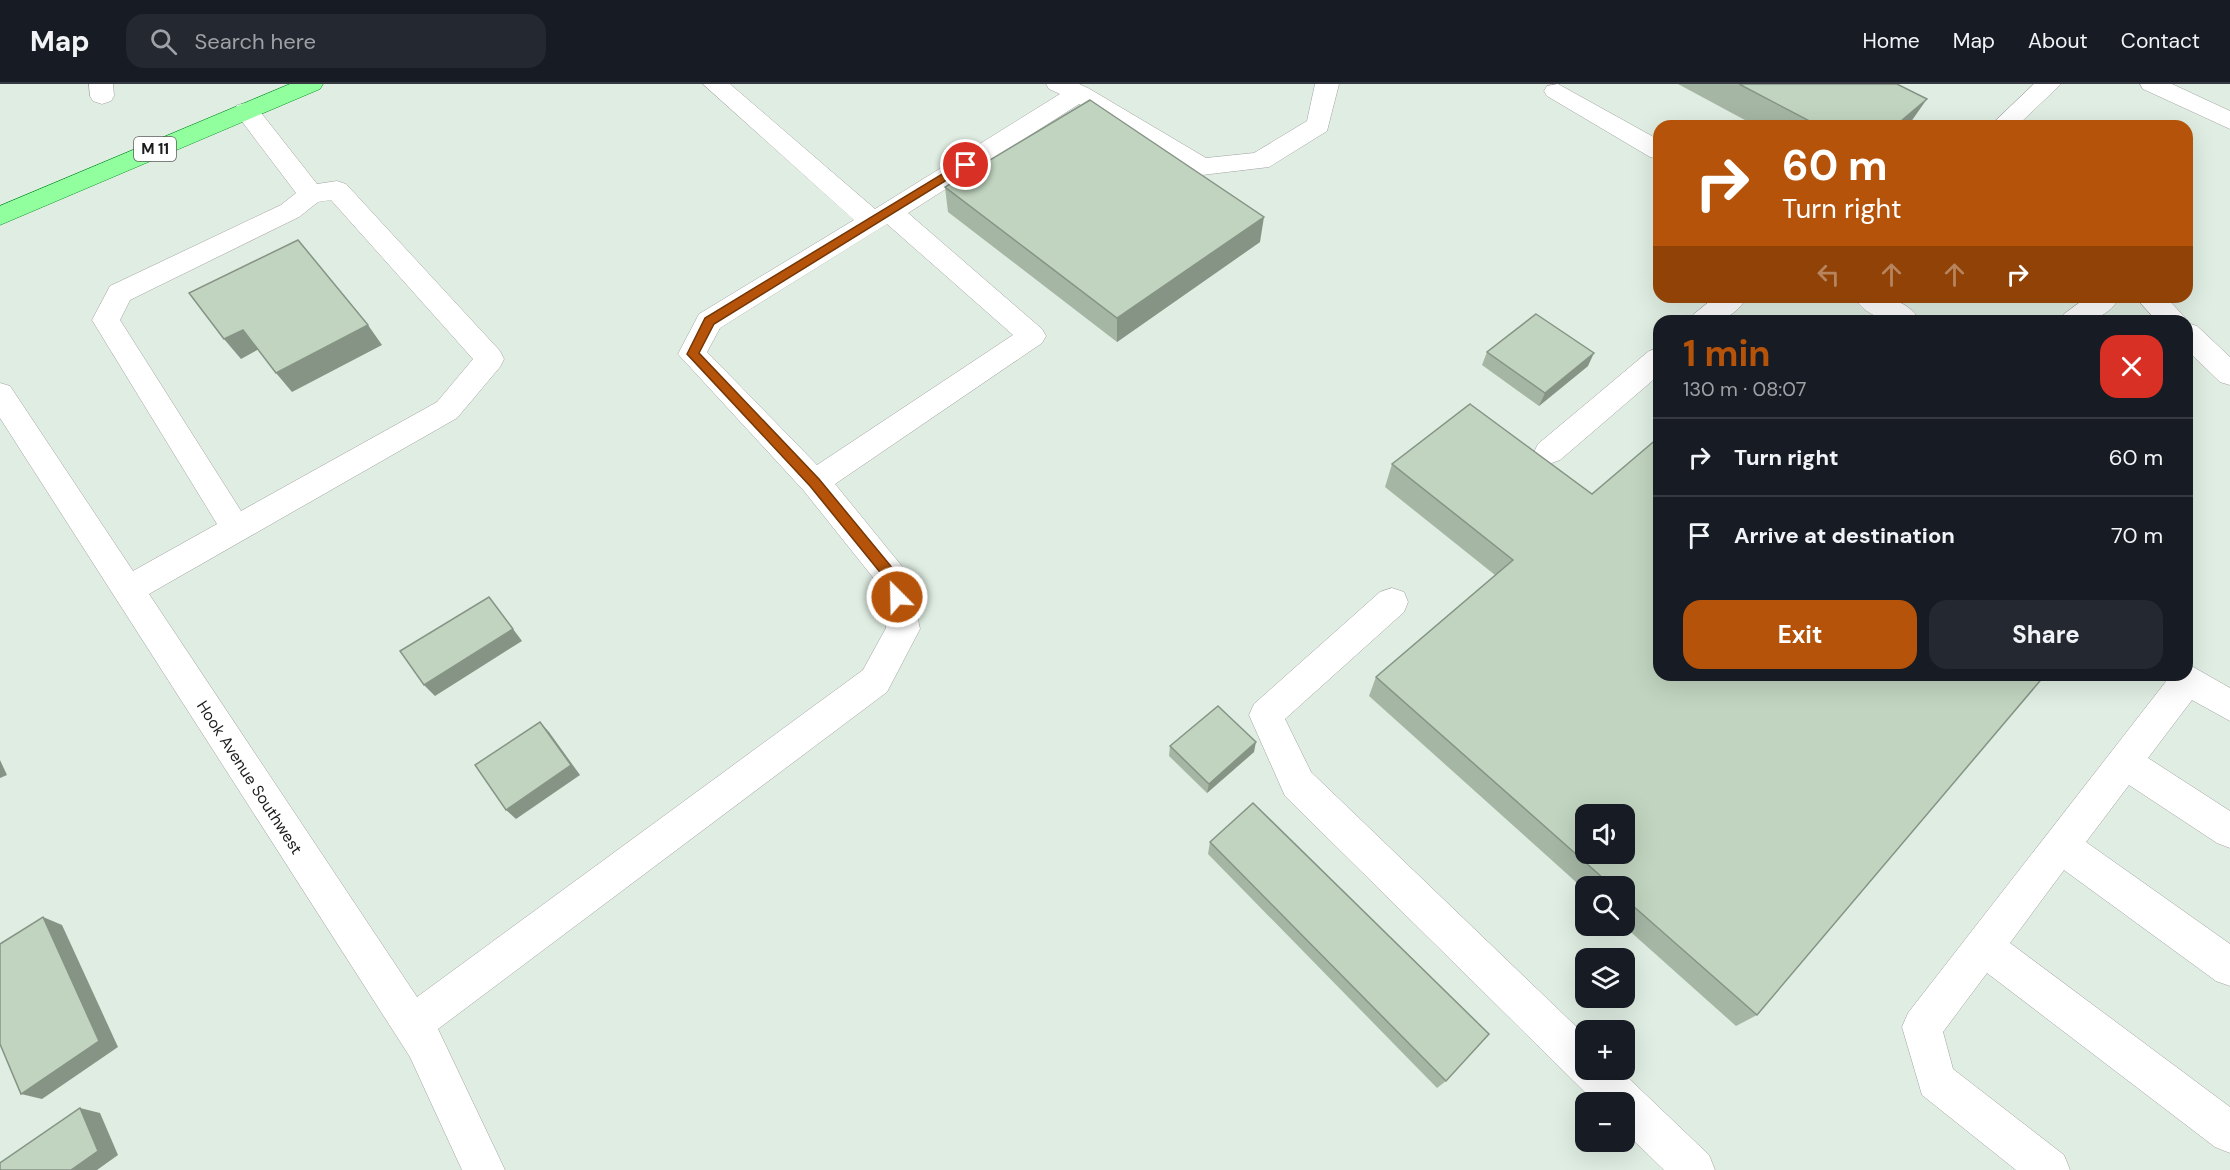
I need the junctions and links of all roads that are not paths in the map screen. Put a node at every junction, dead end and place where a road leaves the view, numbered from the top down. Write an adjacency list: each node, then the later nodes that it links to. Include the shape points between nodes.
1 (311, 84): 8 (main road, M 11)
2 (715, 84): 14 (street)
3 (1327, 84): 6 (street, via 1318,125 1260,161 1202,168)
4 (2049, 84): 9 (street)
5 (2152, 84): 10 (street)
6 (1069, 89): 14 (street)
7 (1556, 91): 11 (street)
8 (246, 111): 12 (street); 13 (main road, M 11)
9 (2009, 120)
10 (2230, 121)
11 (1653, 148)
12 (311, 194): 29 (street, via 290,212 120,293 106,320); 29 (street, via 337,190 490,359 447,410)
13 (0, 216)
14 (881, 217): 28 (street, via 709,321 692,354); 28 (street, via 1032,336)
15 (1725, 303): 19 (street)
16 (1878, 303): 20 (street)
17 (2098, 303): 21 (street)
18 (2155, 303): 22 (street)
19 (1711, 315)
20 (1896, 315)
21 (2082, 315)
22 (2168, 315)
23 (2193, 339): 25 (street)
24 (1653, 364): 27 (street)
25 (2230, 374)
26 (0, 394): 30 (street, Hook Avenue Southwest)
27 (1549, 452)
28 (815, 482): 40 (street, via 894,580 903,629 876,681)
29 (236, 529): 30 (street)
30 (127, 590): 40 (street, Hook Avenue Southwest)
31 (1392, 602): 41 (street, via 1266,715 1298,784)
32 (2186, 681): 35 (street)
33 (2191, 681): 34 (street)
34 (2230, 706)
35 (2124, 762): 36 (street); 37 (street)
36 (2230, 831)
37 (2061, 846): 38 (street); 39 (street)
38 (1983, 946): 43 (street); 46 (street, via 1922,1027 1936,1081)
39 (2230, 967)
40 (412, 1024): 44 (street, Hook Avenue Southwest)
41 (1575, 1053)
42 (1601, 1080): 45 (street)
43 (2230, 1132)
44 (484, 1170)
45 (1694, 1170)
46 (2049, 1170)

